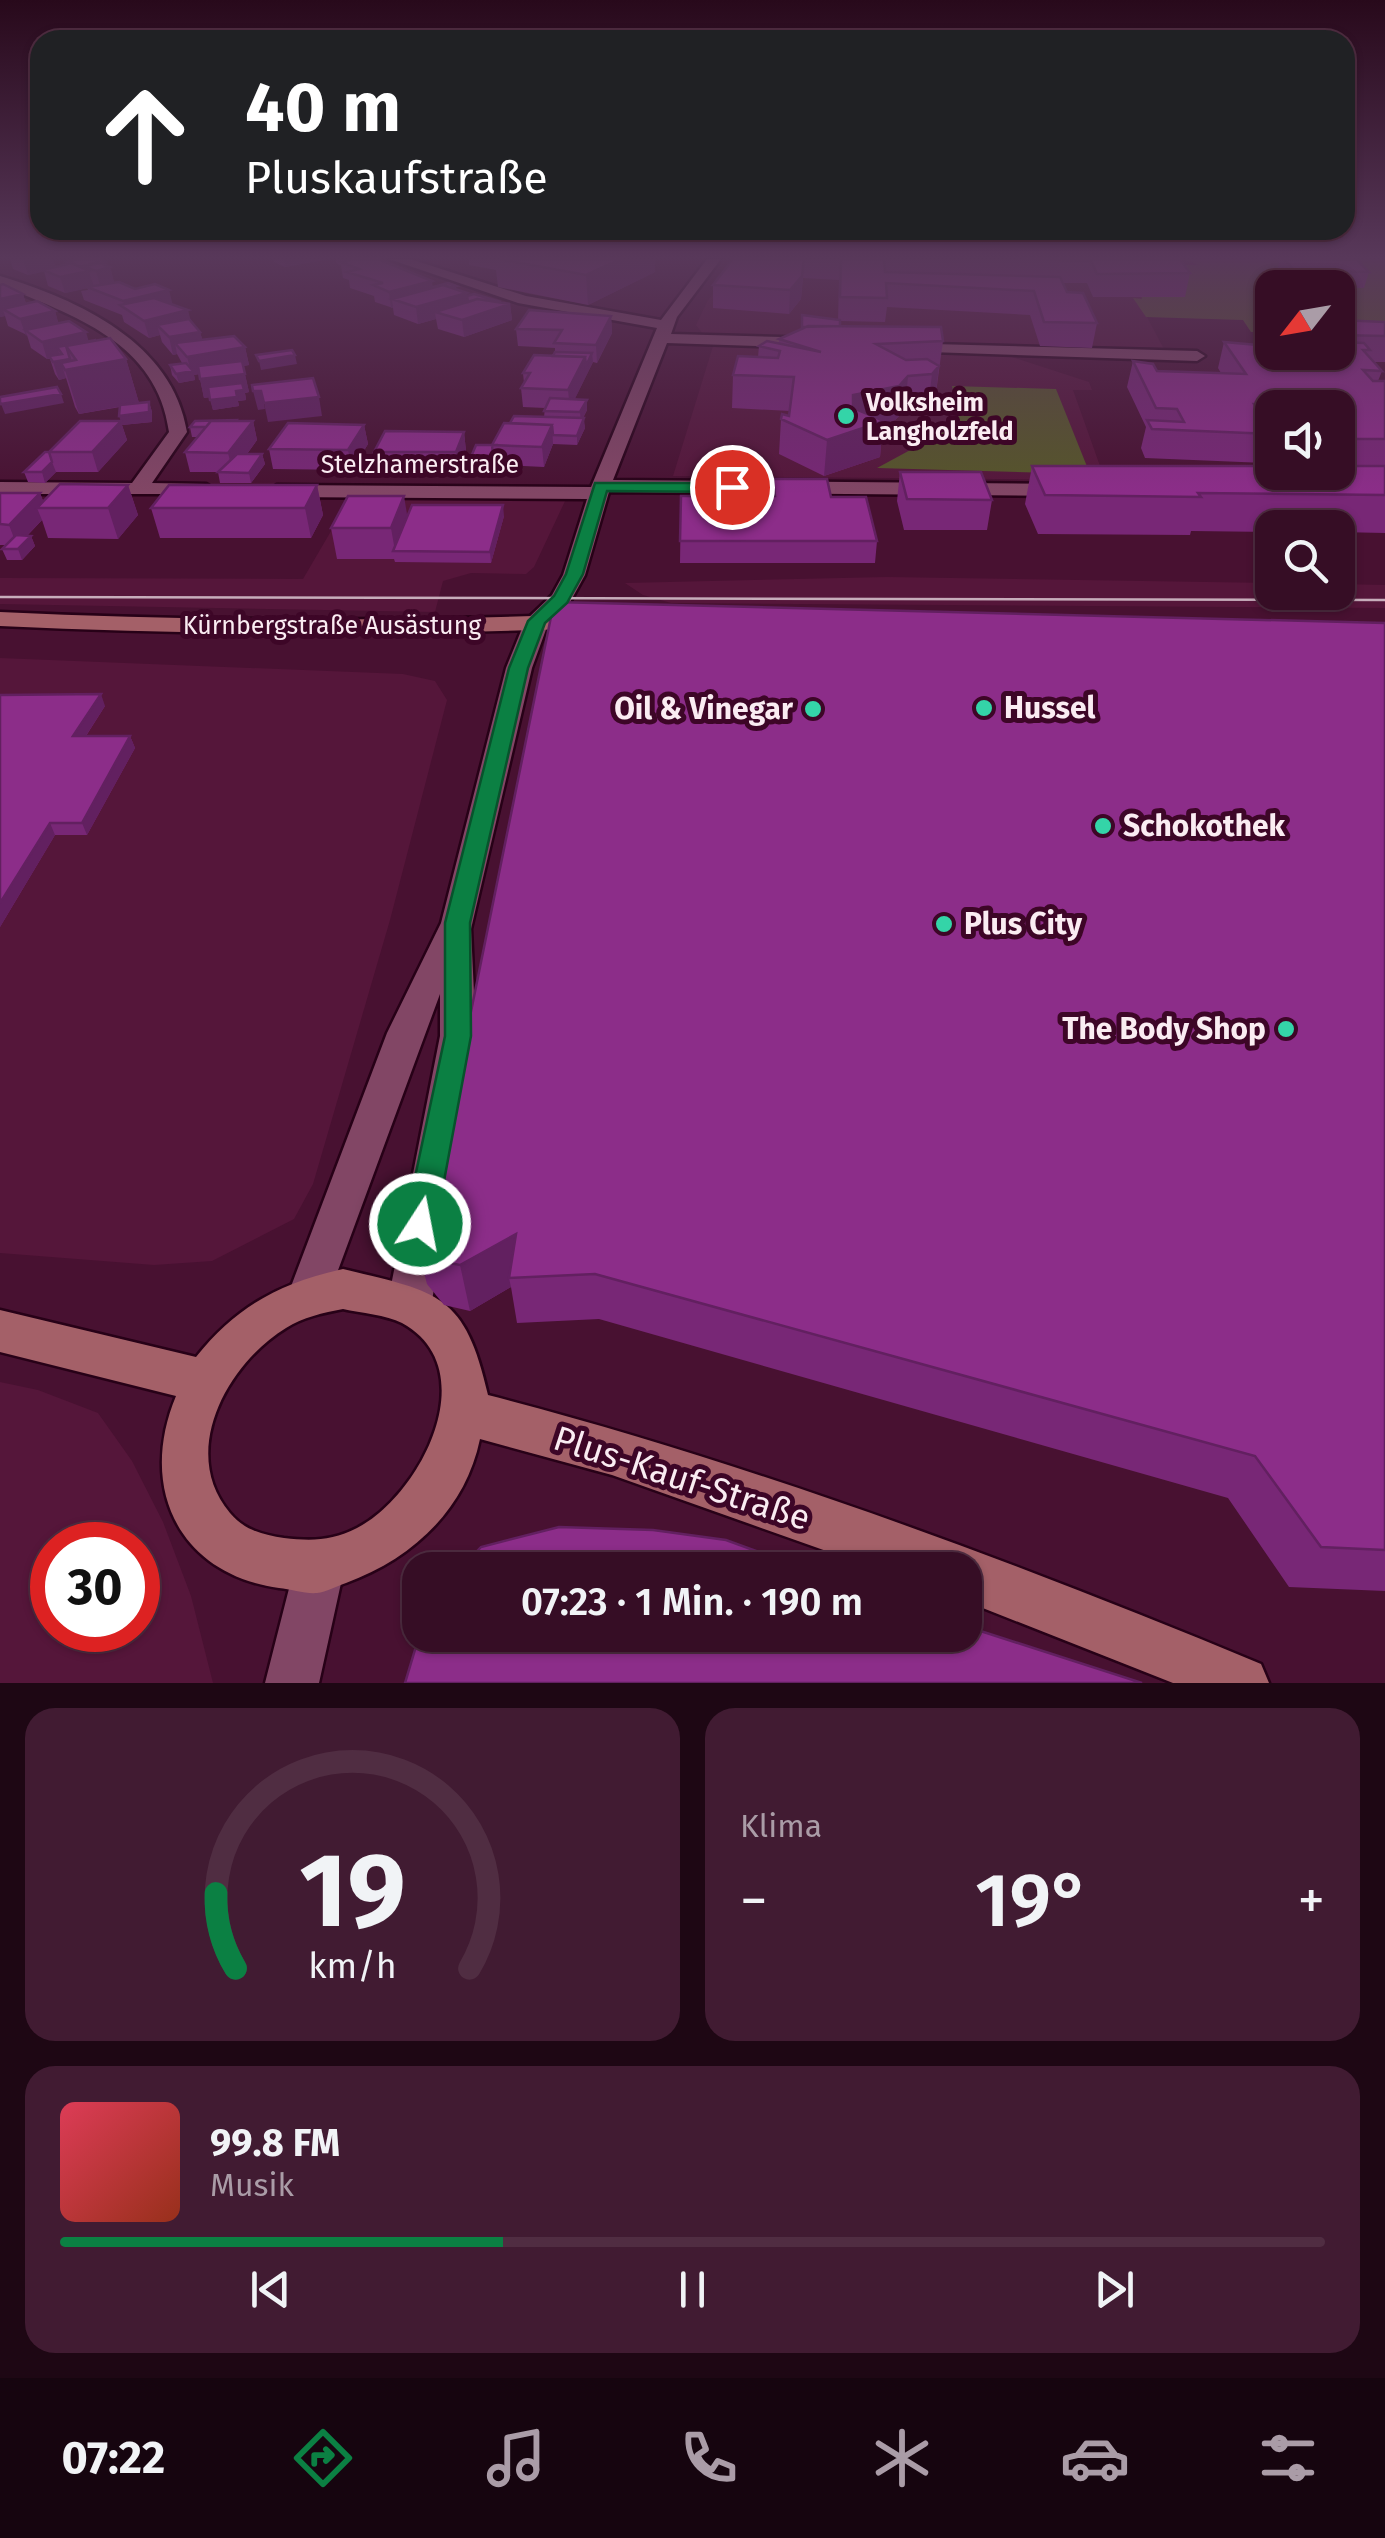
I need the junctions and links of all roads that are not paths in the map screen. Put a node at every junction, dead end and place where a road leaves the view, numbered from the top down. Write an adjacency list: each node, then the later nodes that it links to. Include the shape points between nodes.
1 (116, 338): 8 (street, via 168,390 178,432)
2 (661, 338): 9 (street)
3 (751, 338): 4 (street)
4 (837, 344)
5 (877, 345): 6 (street)
6 (1198, 356)
7 (0, 488): 8 (street, Stelzhamerstraße)
8 (137, 490): 9 (street, Stelzhamerstraße)
9 (600, 490): 10 (street, Stelzhamerstraße); 12 (street, via 574,574 561,599)
10 (1094, 491)
11 (0, 619): 12 (street, Kürnbergstraße Ausästung, via 418,628)
12 (537, 621): 13 (street, Kürnbergstraße Ausästung); 14 (street, via 519,668)
13 (610, 621)
14 (457, 923): 15 (street, via 405,1033); 16 (street, via 458,1036)
15 (308, 1297): 16 (street, via 343,1289); 18 (street, via 244,1334)
16 (410, 1301): 19 (street, via 436,1319 455,1345 466,1377)
17 (0, 1331): 18 (street)
18 (204, 1380): 21 (street, via 186,1426 182,1473 196,1515 226,1548 270,1565)
19 (467, 1413): 20 (street, Plus-Kauf-Straße, via 612,1451); 21 (street, via 435,1492 404,1526 364,1551)
20 (899, 1552)
21 (320, 1565): 23 (street)
22 (982, 1583): 24 (street)
23 (292, 1683)
24 (1242, 1683)

